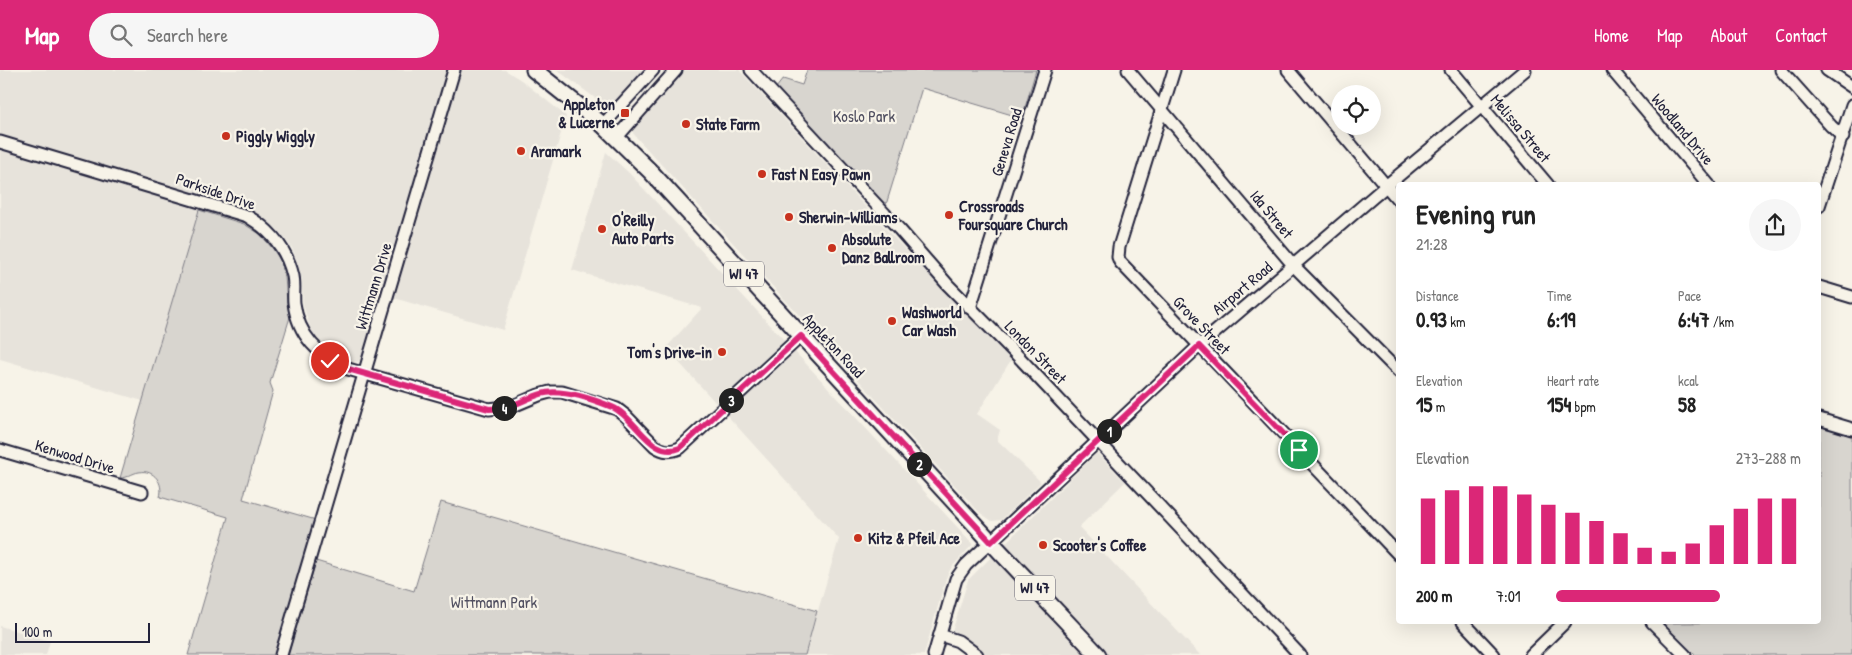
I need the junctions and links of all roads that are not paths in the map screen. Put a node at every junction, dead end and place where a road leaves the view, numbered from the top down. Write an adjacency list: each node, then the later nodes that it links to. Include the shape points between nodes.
1 (454, 70): 35 (street, Wittmann Drive)
2 (534, 70): 19 (main road, Appleton Road / WI 47)
3 (653, 70): 19 (street)
4 (676, 70): 20 (street)
5 (751, 70): 31 (street, London Street)
6 (1045, 70): 31 (street, Geneva Road)
7 (1128, 70): 18 (street, Ida Street)
8 (1174, 70): 18 (street, Grove Street)
9 (1288, 70): 25 (street)
10 (1451, 70): 17 (street, Melissa Street)
11 (1525, 70): 17 (street, Airport Road)
12 (1612, 70): 24 (street, Woodland Drive)
13 (1782, 70): 21 (street)
14 (1827, 70): 15 (street)
15 (1852, 87)
16 (1852, 106): 21 (street)
17 (1482, 107): 23 (street, Melissa Street); 25 (street, Airport Road)
18 (1162, 109): 28 (street, Ida Street); 33 (street, Grove Street, via 1118,258)
19 (604, 125): 20 (main road, Appleton Road / WI 47)
20 (617, 137): 32 (main road, Appleton Road / WI 47)
21 (1842, 137): 27 (street)
22 (0, 142): 35 (street, Parkside Drive, via 237,212 258,222 279,243 285,254 294,279 298,319 309,341 330,361)
23 (1545, 182)
24 (1706, 182)
25 (1386, 186): 26 (street); 28 (street, Airport Road)
26 (1396, 198)
27 (1821, 200)
28 (1294, 266): 33 (street, Airport Road); 34 (street, Ida Street)
29 (1821, 288): 30 (street)
30 (1852, 297)
31 (970, 308): 38 (street, London Street)
32 (801, 336): 35 (street, Parkside Drive, via 680,448 667,451 655,446 617,409 562,392 550,392 513,406 489,409); 41 (main road, Appleton Road / WI 47)
33 (1199, 346): 38 (street, Airport Road); 42 (street, Grove Street)
34 (1396, 369)
35 (364, 374): 47 (street, Wittmann Drive)
36 (1821, 420): 37 (street)
37 (1852, 429)
38 (1098, 441): 41 (street, Airport Road); 51 (street, London Street)
39 (0, 450): 40 (street, Kenwood Drive)
40 (142, 492)
41 (991, 542): 46 (street, Airport Road, via 956,579); 50 (main road, Appleton Road / WI 47)
42 (1396, 552)
43 (1465, 624): 52 (street)
44 (1563, 624): 53 (street)
45 (1654, 624): 54 (street)
46 (940, 635): 48 (street, Airport Road); 49 (street, via 958,641)
47 (281, 655)
48 (934, 655)
49 (977, 655)
50 (1098, 655)
51 (1300, 655)
52 (1494, 655)
53 (1531, 655)
54 (1685, 655)

